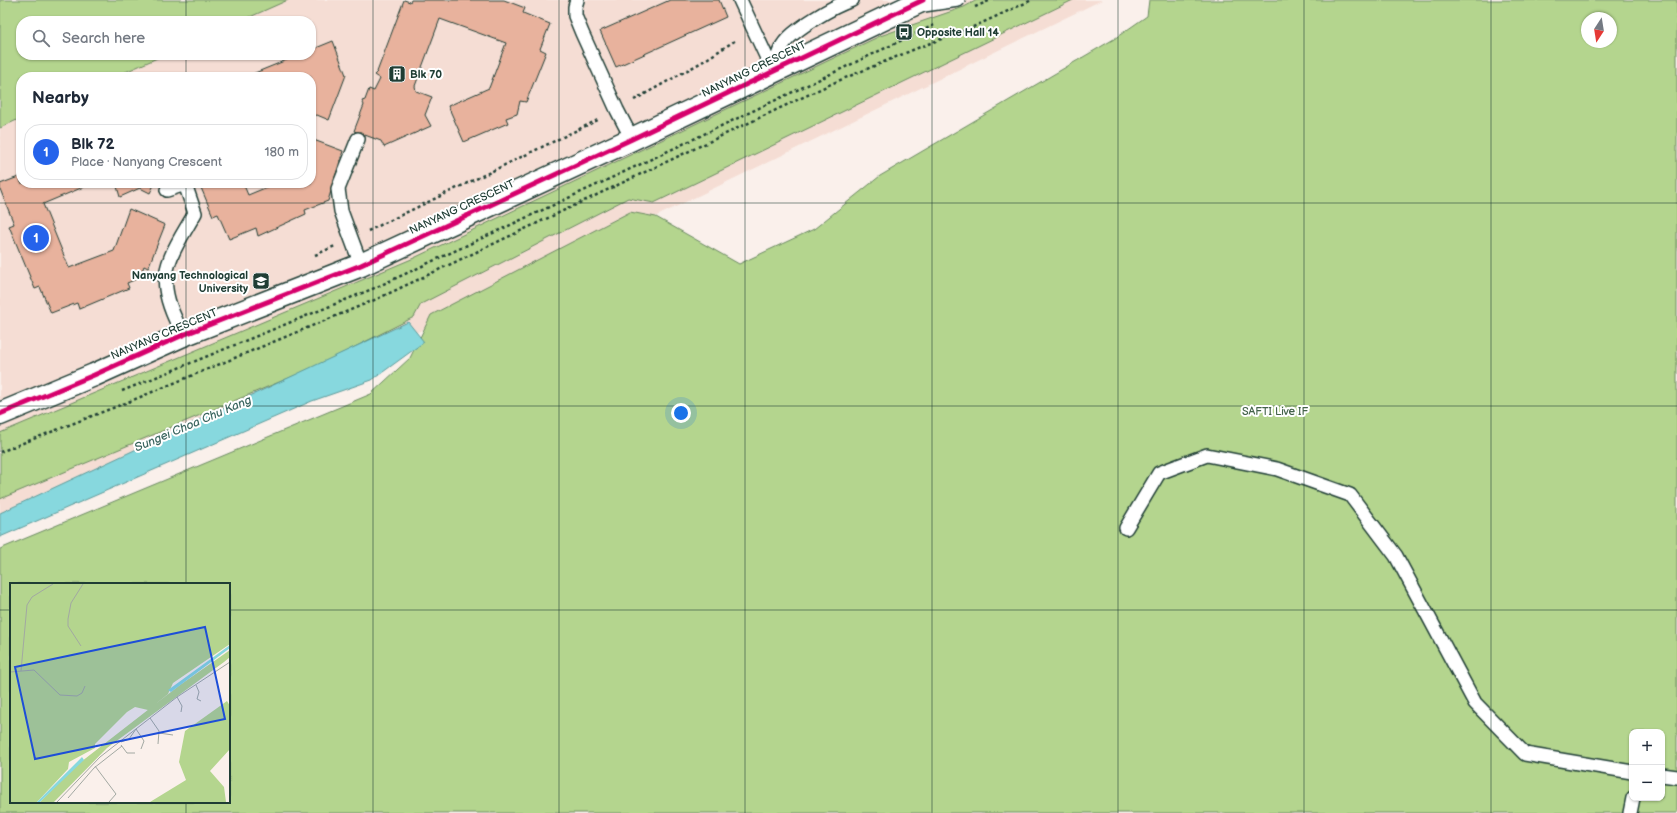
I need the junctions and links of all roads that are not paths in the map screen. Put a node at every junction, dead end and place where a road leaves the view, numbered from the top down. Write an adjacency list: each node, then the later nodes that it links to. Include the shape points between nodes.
1 (740, 0): 6 (lane)
2 (852, 0): 6 (lane, via 843,2 807,23 783,44)
3 (958, 0): 5 (lane)
4 (575, 1): 8 (lane, via 575,16)
5 (915, 4): 6 (street, NANYANG CRESCENT)
6 (773, 71): 8 (street, NANYANG CRESCENT)
7 (358, 139): 12 (lane, via 338,189 341,211)
8 (632, 139): 12 (street, NANYANG CRESCENT)
9 (173, 188): 11 (lane)
10 (186, 188): 13 (lane, via 195,213 166,273 166,289 172,312)
11 (167, 190)
12 (361, 265): 13 (street, NANYANG CRESCENT)
13 (183, 335): 14 (street, NANYANG CRESCENT, via 94,376)
14 (0, 414)
15 (1126, 528): 16 (lane, via 1159,473 1207,455 1277,469 1350,495 1396,556 1474,703 1525,754)
16 (1629, 771)
17 (1665, 775): 18 (lane)
18 (1677, 777)
19 (1632, 801): 20 (lane)
20 (1630, 813)

